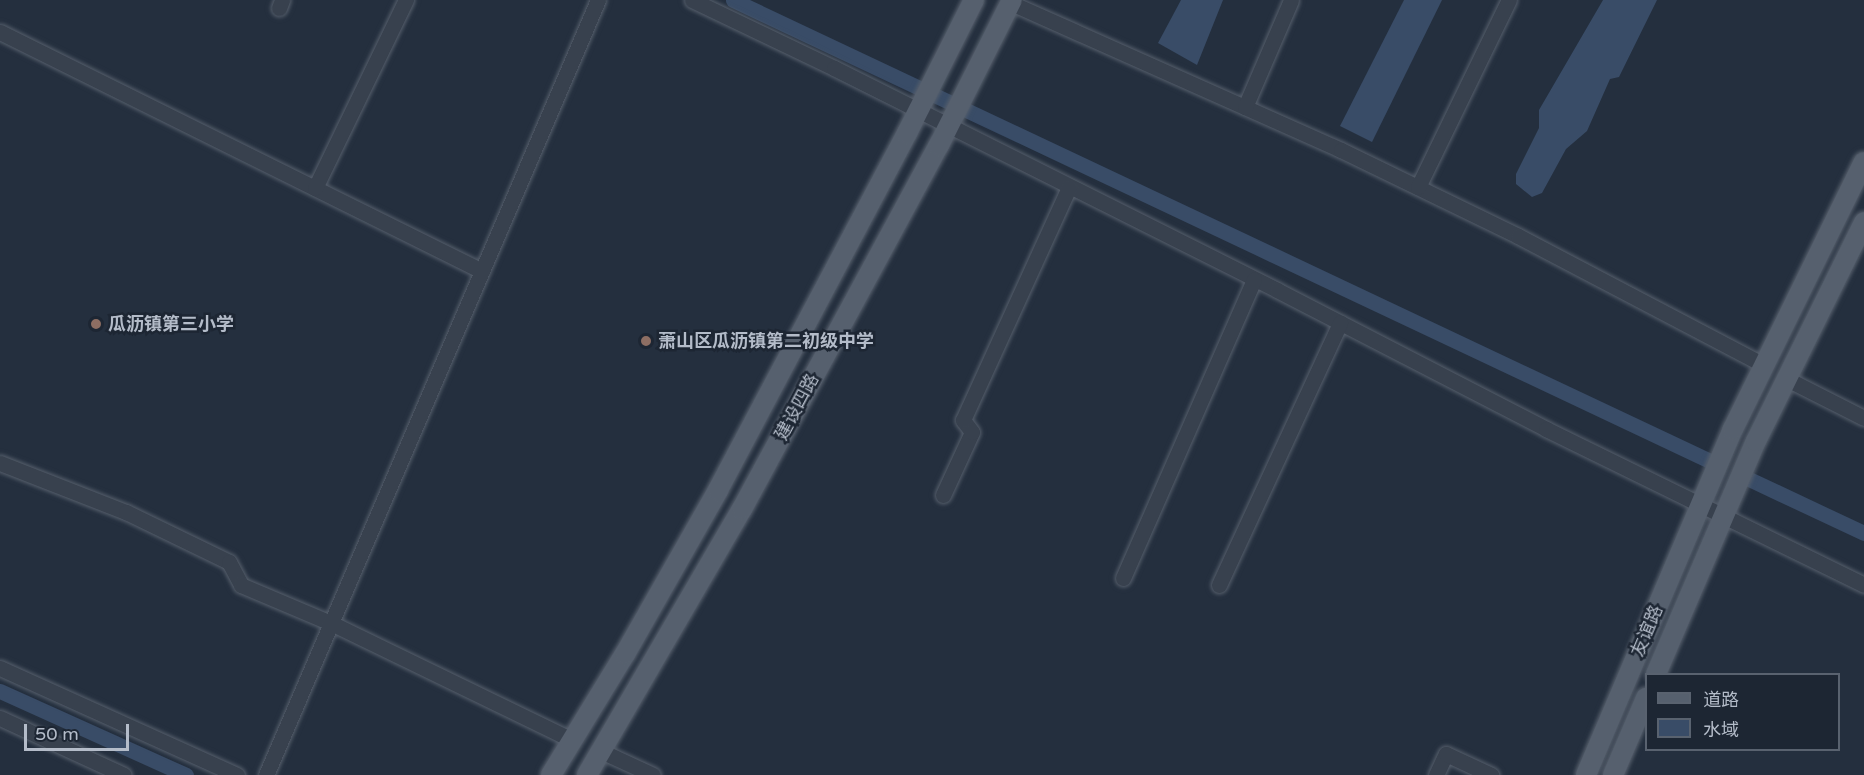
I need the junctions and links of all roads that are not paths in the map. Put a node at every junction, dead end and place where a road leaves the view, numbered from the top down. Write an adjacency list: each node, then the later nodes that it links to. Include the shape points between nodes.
1 (406, 0): 12 (street)
2 (598, 0): 15 (street)
3 (692, 0): 13 (street)
4 (974, 0): 33 (main road, 建设四路, via 718,490)
5 (1291, 0): 9 (street)
6 (1509, 0): 11 (street)
7 (1012, 1): 9 (street); 34 (main road, 建设四路, via 955,115 742,509)
8 (0, 32): 12 (street)
9 (1245, 107): 11 (street)
10 (1864, 162): 18 (main road, 友谊路)
11 (1418, 187): 18 (street)
12 (315, 188): 15 (street)
13 (1069, 188): 16 (street); 22 (street, via 963,420 972,432)
14 (1864, 222): 19 (main road, 友谊路)
15 (482, 271): 28 (street)
16 (1254, 279): 17 (street); 25 (street)
17 (1340, 323): 23 (street, via 1546,429); 26 (street)
18 (1764, 365): 23 (main road, 友谊路)
19 (1787, 379): 20 (street); 24 (main road, 友谊路)
20 (1864, 418)
21 (0, 463): 28 (street, via 126,512 229,562 242,585)
22 (943, 495)
23 (1705, 496): 24 (street); 43 (main road, 友谊路)
24 (1724, 516): 27 (street); 30 (main road, 友谊路)
25 (1123, 578)
26 (1219, 585)
27 (1864, 585)
28 (331, 623): 33 (street); 37 (street)
29 (0, 668): 36 (street)
30 (1657, 673)
31 (1645, 703): 44 (main road)
32 (0, 718): 35 (street)
33 (572, 740): 38 (main road, 建设四路)
34 (601, 751): 39 (main road, 建设四路); 40 (street)
35 (124, 775)
36 (237, 775)
37 (266, 775)
38 (551, 775)
39 (587, 775)
40 (653, 775)
41 (1436, 775): 42 (street, via 1446,754)
42 (1491, 775)
43 (1586, 775)
44 (1613, 775)

